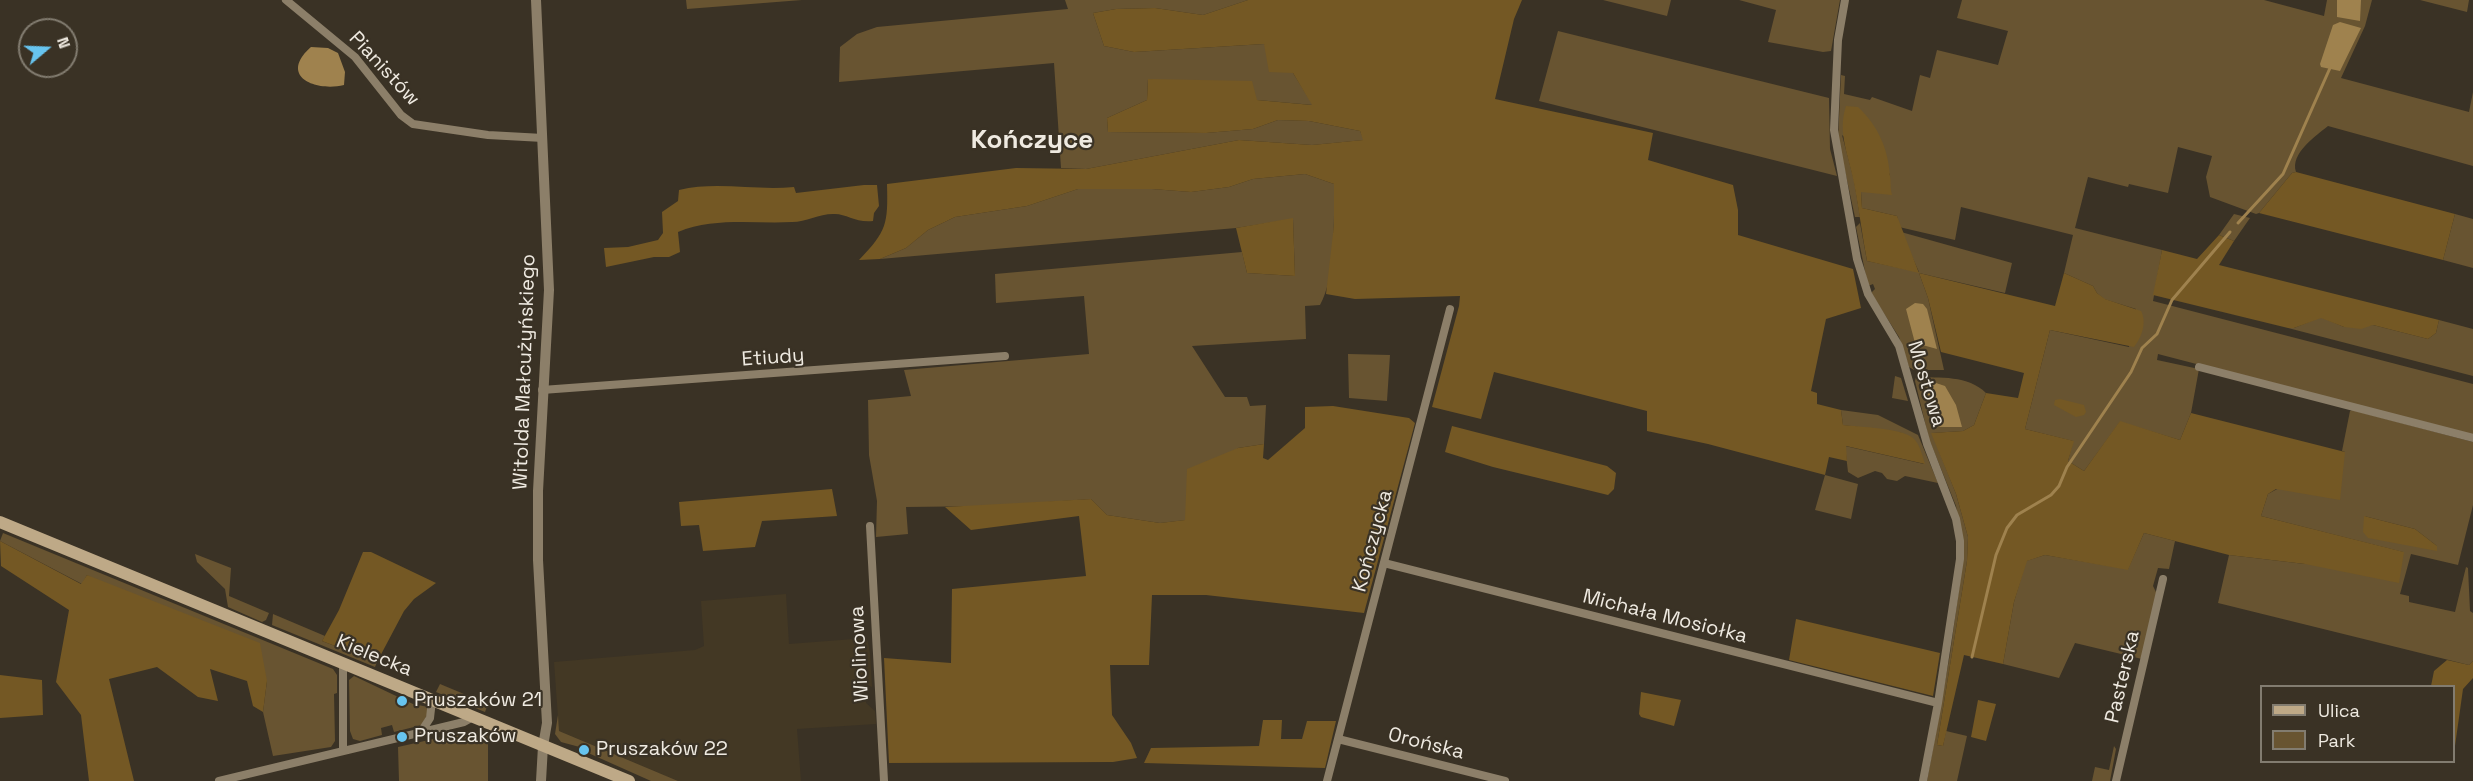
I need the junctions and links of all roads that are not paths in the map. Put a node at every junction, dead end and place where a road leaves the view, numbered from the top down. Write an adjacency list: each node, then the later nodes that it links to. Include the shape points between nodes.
1 (286, 0): 4 (street, Pianistów, via 355,57 401,115 413,124)
2 (536, 0): 4 (street, Witolda Małcużyńskiego)
3 (1845, 0): 16 (street, Mostowa, via 1838,40 1834,130 1857,259 1868,294 1899,346 1927,444 1958,530 1960,559)
4 (543, 138): 8 (street, Witolda Małcużyńskiego, via 549,290)
5 (1450, 309): 12 (street, Kończycka)
6 (1005, 356): 8 (street, Etiudy)
7 (2199, 367): 9 (street)
8 (542, 390): 20 (street, Witolda Małcużyńskiego, via 538,560 547,723)
9 (2473, 438)
10 (0, 522): 14 (main road, Kielecka)
11 (870, 526): 26 (street, Wiolinowa)
12 (1384, 563): 16 (street, Michała Mosiołka); 19 (street, Kończycka)
13 (2163, 579): 30 (street, Pasterska)
14 (343, 663): 15 (main road, Kielecka); 21 (street)
15 (432, 700): 17 (main road, Kielecka); 18 (street, via 430,718)
16 (1938, 703): 29 (street, Mostowa)
17 (474, 717): 18 (street); 20 (main road, Kielecka)
18 (420, 732): 21 (street)
19 (1338, 739): 27 (street, Kończycka); 28 (street, Orońska)
20 (543, 746): 24 (street, Witolda Małcużyńskiego); 25 (main road, Kielecka)
21 (343, 750): 22 (street)
22 (257, 777): 23 (street)
23 (219, 781)
24 (541, 781)
25 (629, 781)
26 (884, 781)
27 (1327, 781)
28 (1505, 781)
29 (1923, 781)
30 (2116, 781)

